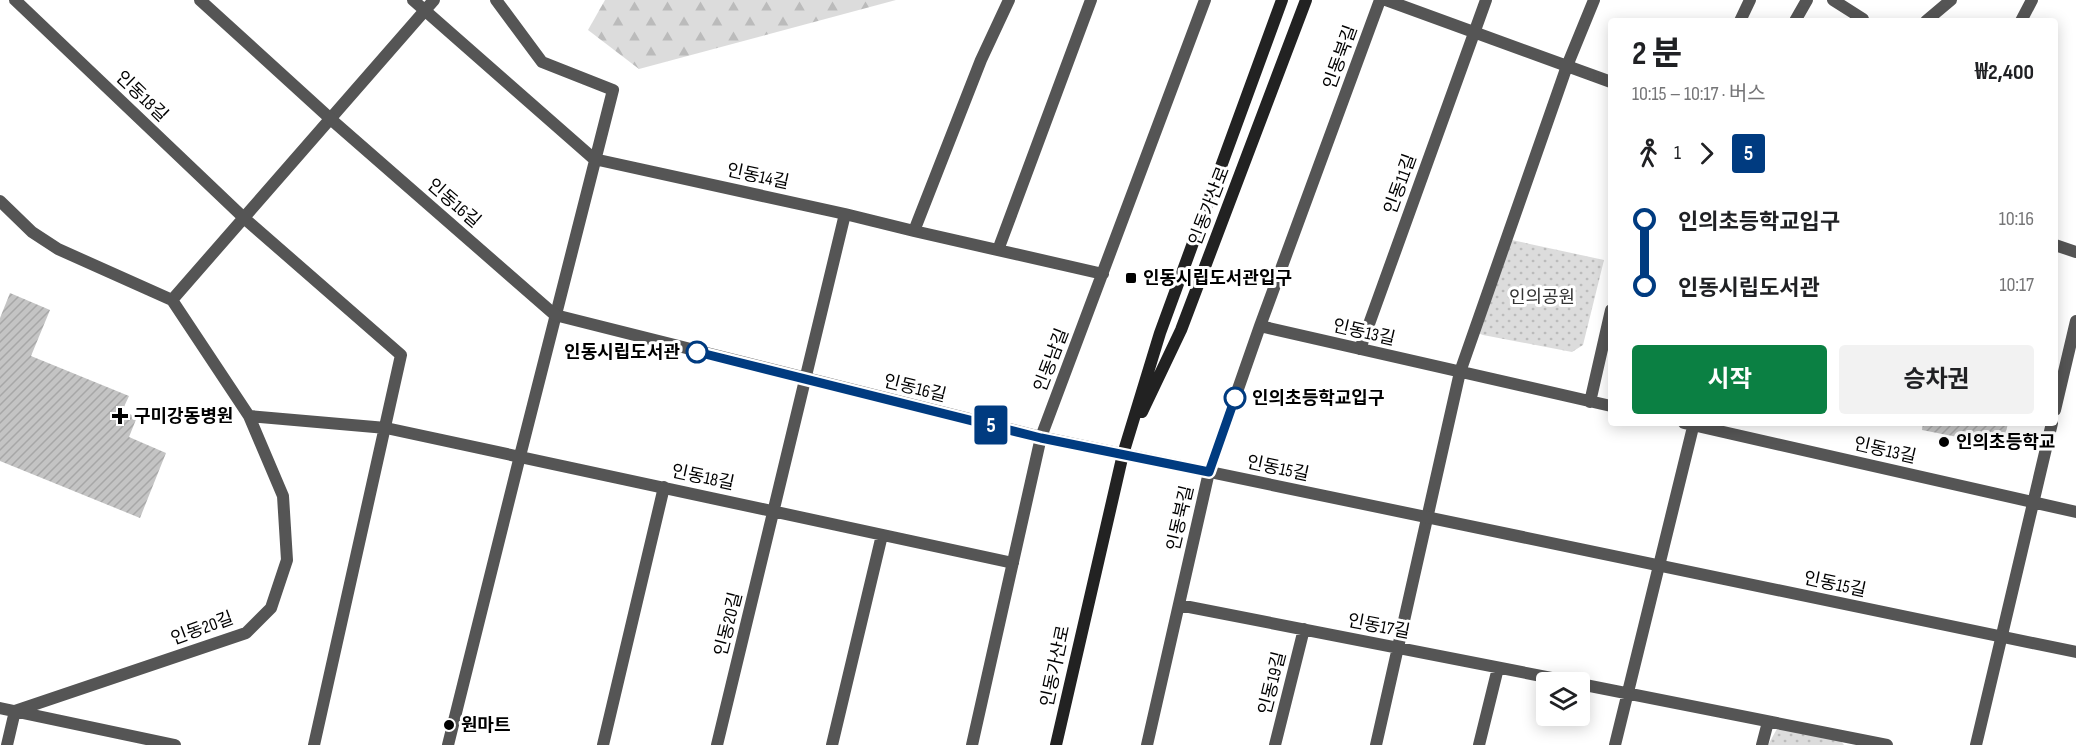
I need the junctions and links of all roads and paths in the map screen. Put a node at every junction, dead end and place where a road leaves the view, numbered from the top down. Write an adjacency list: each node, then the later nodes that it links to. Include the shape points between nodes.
1 (15, 0): 33 (street, 인동18길)
2 (200, 0): 29 (street, 인동16길)
3 (413, 0): 20 (street, 인동14길)
4 (434, 0): 20 (street)
5 (496, 0): 30 (street, via 542,62 613,90)
6 (1009, 0): 34 (street, via 981,60)
7 (1091, 0): 36 (street)
8 (1205, 0): 38 (street, 인동남길)
9 (1282, 0): 56 (main road, 인동가산로, via 1160,333)
10 (1306, 0): 56 (main road, 인동가산로, via 1180,330)
11 (1380, 0): 43 (street, 인동북길)
12 (1386, 0): 26 (street)
13 (1486, 0): 26 (street, 인동11길)
14 (1594, 0): 27 (street)
15 (1750, 0): 21 (street)
16 (1807, 0): 22 (street)
17 (1833, 0): 23 (street)
18 (1951, 0): 24 (street)
19 (2032, 0): 25 (street)
20 (425, 10): 29 (street); 30 (street, 인동14길)
21 (1741, 18)
22 (1797, 18)
23 (1859, 18)
24 (1930, 18)
25 (2023, 18)
26 (1473, 32): 27 (street); 44 (street, 인동11길)
27 (1567, 66): 28 (street); 45 (street)
28 (1608, 81)
29 (331, 118): 33 (street); 40 (street, 인동16길)
30 (594, 159): 32 (street, 인동14길); 40 (street)
31 (0, 201): 39 (street, via 32,232 58,249)
32 (845, 214): 34 (street, 인동14길); 46 (street)
33 (244, 218): 39 (street); 54 (street, 인동18길, via 400,355)
34 (914, 231): 36 (street, 인동14길)
35 (2058, 246): 37 (street)
36 (998, 250): 38 (street, 인동14길)
37 (2076, 252)
38 (1103, 274): 55 (street, 인동남길)
39 (172, 300): 50 (street)
40 (555, 315): 46 (street, 인동16길); 57 (street)
41 (2076, 321): 47 (street)
42 (1608, 323): 48 (street)
43 (1260, 326): 44 (street, 인동13길); 58 (street, 인동북길)
44 (1360, 349): 45 (street, 인동13길)
45 (1460, 372): 48 (street, 인동13길); 63 (street)
46 (805, 380): 55 (street, 인동16길); 61 (street)
47 (2058, 397)
48 (1590, 402): 49 (street, 인동13길)
49 (1608, 405)
50 (249, 416): 54 (street, 인동18길); 77 (street, 인동20길, via 283,496 286,560 271,608 246,633)
51 (1691, 426): 66 (street, 인동13길)
52 (1700, 426): 60 (street, 인동13길)
53 (2051, 426): 60 (street)
54 (386, 428): 57 (street, 인동18길); 82 (street)
55 (1041, 438): 56 (street, 인동16길); 65 (street, 인동남길)
56 (1123, 454): 58 (street, 인동15길); 88 (main road, 인동가산로)
57 (520, 456): 59 (street, 인동18길); 83 (street)
58 (1209, 472): 63 (street, 인동15길); 67 (street, 인동북길)
59 (664, 487): 61 (street, 인동18길); 84 (street)
60 (2033, 503): 62 (street, 인동13길); 69 (street)
61 (773, 511): 64 (street, 인동18길); 85 (street, 인동20길)
62 (2076, 512)
63 (1426, 517): 66 (street, 인동15길); 70 (street)
64 (882, 535): 65 (street, 인동18길); 86 (street)
65 (1013, 563): 87 (street, 인동남길)
66 (1660, 566): 69 (street, 인동15길); 75 (street)
67 (1179, 604): 68 (street, 인동17길); 89 (street, 인동북길)
68 (1304, 630): 70 (street, 인동17길); 90 (street, 인동19길)
69 (2001, 637): 71 (street, 인동15길); 96 (street)
70 (1399, 648): 72 (street, 인동17길); 91 (street)
71 (2076, 652)
72 (1498, 668): 73 (street, 인동17길); 92 (street)
73 (1536, 675)
74 (1590, 686): 75 (street)
75 (1627, 693): 78 (street); 93 (street)
76 (0, 708): 77 (street, 인동20길)
77 (15, 711): 80 (street); 81 (street, 인동20길)
78 (1768, 722): 79 (street); 94 (street)
79 (1862, 743): 95 (street)
80 (7, 745)
81 (175, 745)
82 (314, 745)
83 (448, 745)
84 (603, 745)
85 (717, 745)
86 (832, 745)
87 (972, 745)
88 (1056, 745)
89 (1147, 745)
90 (1275, 745)
91 (1376, 745)
92 (1479, 745)
93 (1615, 745)
94 (1762, 745)
95 (1887, 745)
96 (1976, 745)

